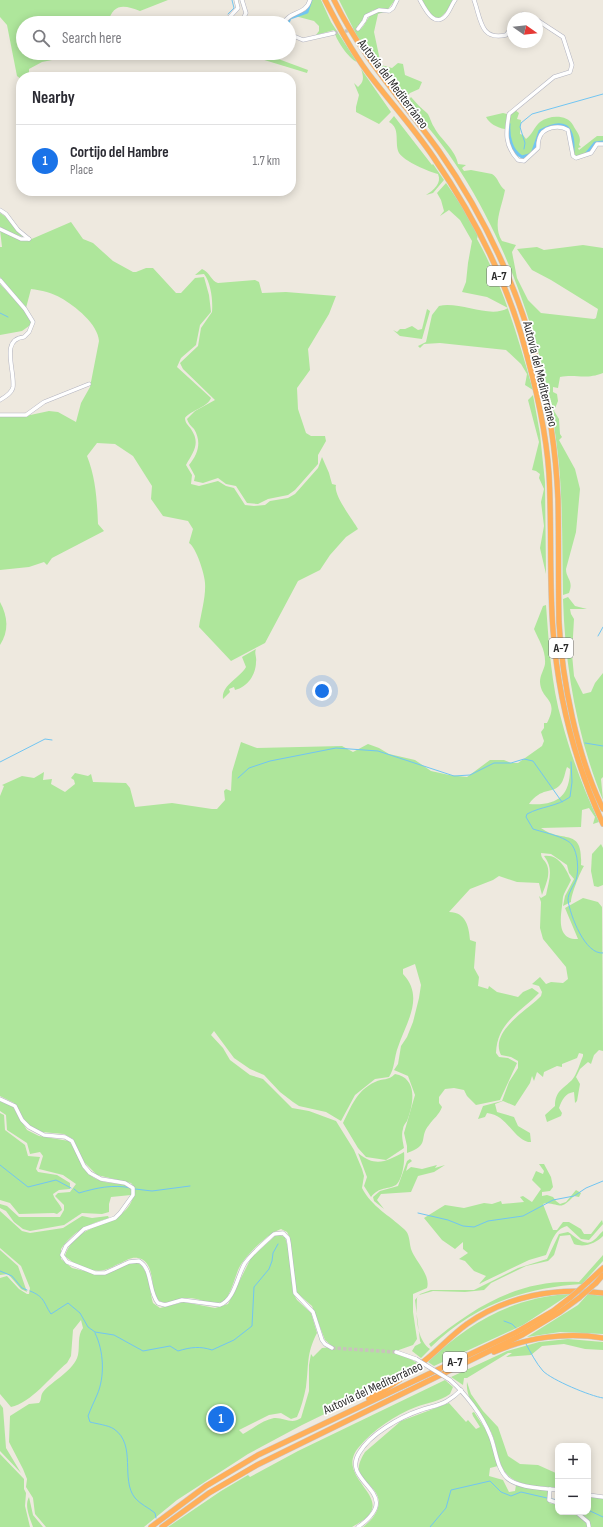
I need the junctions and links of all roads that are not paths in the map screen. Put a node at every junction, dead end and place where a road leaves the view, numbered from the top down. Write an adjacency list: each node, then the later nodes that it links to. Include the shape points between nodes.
1 (236, 0): 10 (street, via 238,8)
2 (242, 0): 11 (street)
3 (310, 0): 12 (street, via 305,9)
4 (325, 0): 26 (highway, Autovía del Mediterráneo / A-7, via 364,67 433,157 460,198 498,273 521,334 538,400 547,463 553,630 560,687 573,743)
5 (334, 0): 25 (highway, Autovía del Mediterráneo / A-7, via 367,56 465,191 495,246 531,338 546,400 556,466 561,645 579,741)
6 (397, 0): 14 (street, via 389,10 369,13)
7 (420, 0): 8 (street, via 430,18 435,20 446,16)
8 (455, 0)
9 (474, 0): 16 (street, via 488,34 492,37)
10 (231, 16)
11 (245, 16)
12 (290, 16)
13 (543, 24): 18 (street, via 563,37 572,69 546,82 509,114 506,129 508,147 518,160 524,160 538,148 542,134 556,126 568,130 572,156 576,158 591,153 597,144)
14 (358, 29)
15 (334, 33): 17 (street, via 303,40)
16 (507, 35)
17 (296, 37)
18 (603, 144)
19 (0, 210): 20 (street, via 29,239 21,239)
20 (0, 229)
21 (0, 280): 23 (street, via 33,322 24,338 17,338 8,345 6,354 13,386 10,393)
22 (89, 384): 24 (street, via 44,402 26,415)
23 (0, 400)
24 (0, 415)
25 (603, 809)
26 (603, 824)
27 (0, 1099): 32 (street, via 15,1106 25,1124 39,1133 65,1137 72,1141 90,1173 101,1179 126,1183 132,1188 133,1195 114,1218 84,1229 66,1246 62,1255 67,1262 100,1274 129,1262 139,1261 146,1266 152,1294 158,1303 165,1305 189,1301 220,1305 230,1298 249,1258 274,1234 283,1233 288,1238 295,1293 313,1312 322,1340)
28 (603, 1268): 39 (highway, Autovía del Mediterráneo / A-7, bridge, via 571,1298 515,1333)
29 (603, 1275): 36 (highway, Autovía del Mediterráneo / A-7, bridge, via 579,1298 535,1328)
30 (603, 1293): 39 (highway, via 573,1290 553,1292 503,1305 467,1324 388,1389)
31 (603, 1338): 36 (highway, via 562,1336 526,1341 498,1350)
32 (332, 1348)
33 (396, 1352): 34 (street, bridge, via 416,1359)
34 (454, 1384): 35 (street); 37 (street, via 455,1391)
35 (461, 1390): 37 (street); 38 (street)
36 (410, 1391): 47 (highway, Autovía del Mediterráneo / A-7, via 257,1465 209,1493)
37 (452, 1397): 38 (street); 48 (street, via 400,1419 382,1430 359,1453 356,1458 356,1470 374,1494 376,1506 371,1518)
38 (466, 1397): 40 (street, via 488,1430 499,1465 508,1478 521,1484)
39 (334, 1418): 46 (highway, Autovía del Mediterráneo / A-7, via 232,1470)
40 (550, 1489): 41 (street); 44 (street, via 549,1500)
41 (555, 1490)
42 (591, 1495): 43 (street)
43 (603, 1497)
44 (555, 1502)
45 (580, 1515): 49 (street, via 588,1522)
46 (150, 1527)
47 (162, 1527)
48 (358, 1527)
49 (589, 1527)

